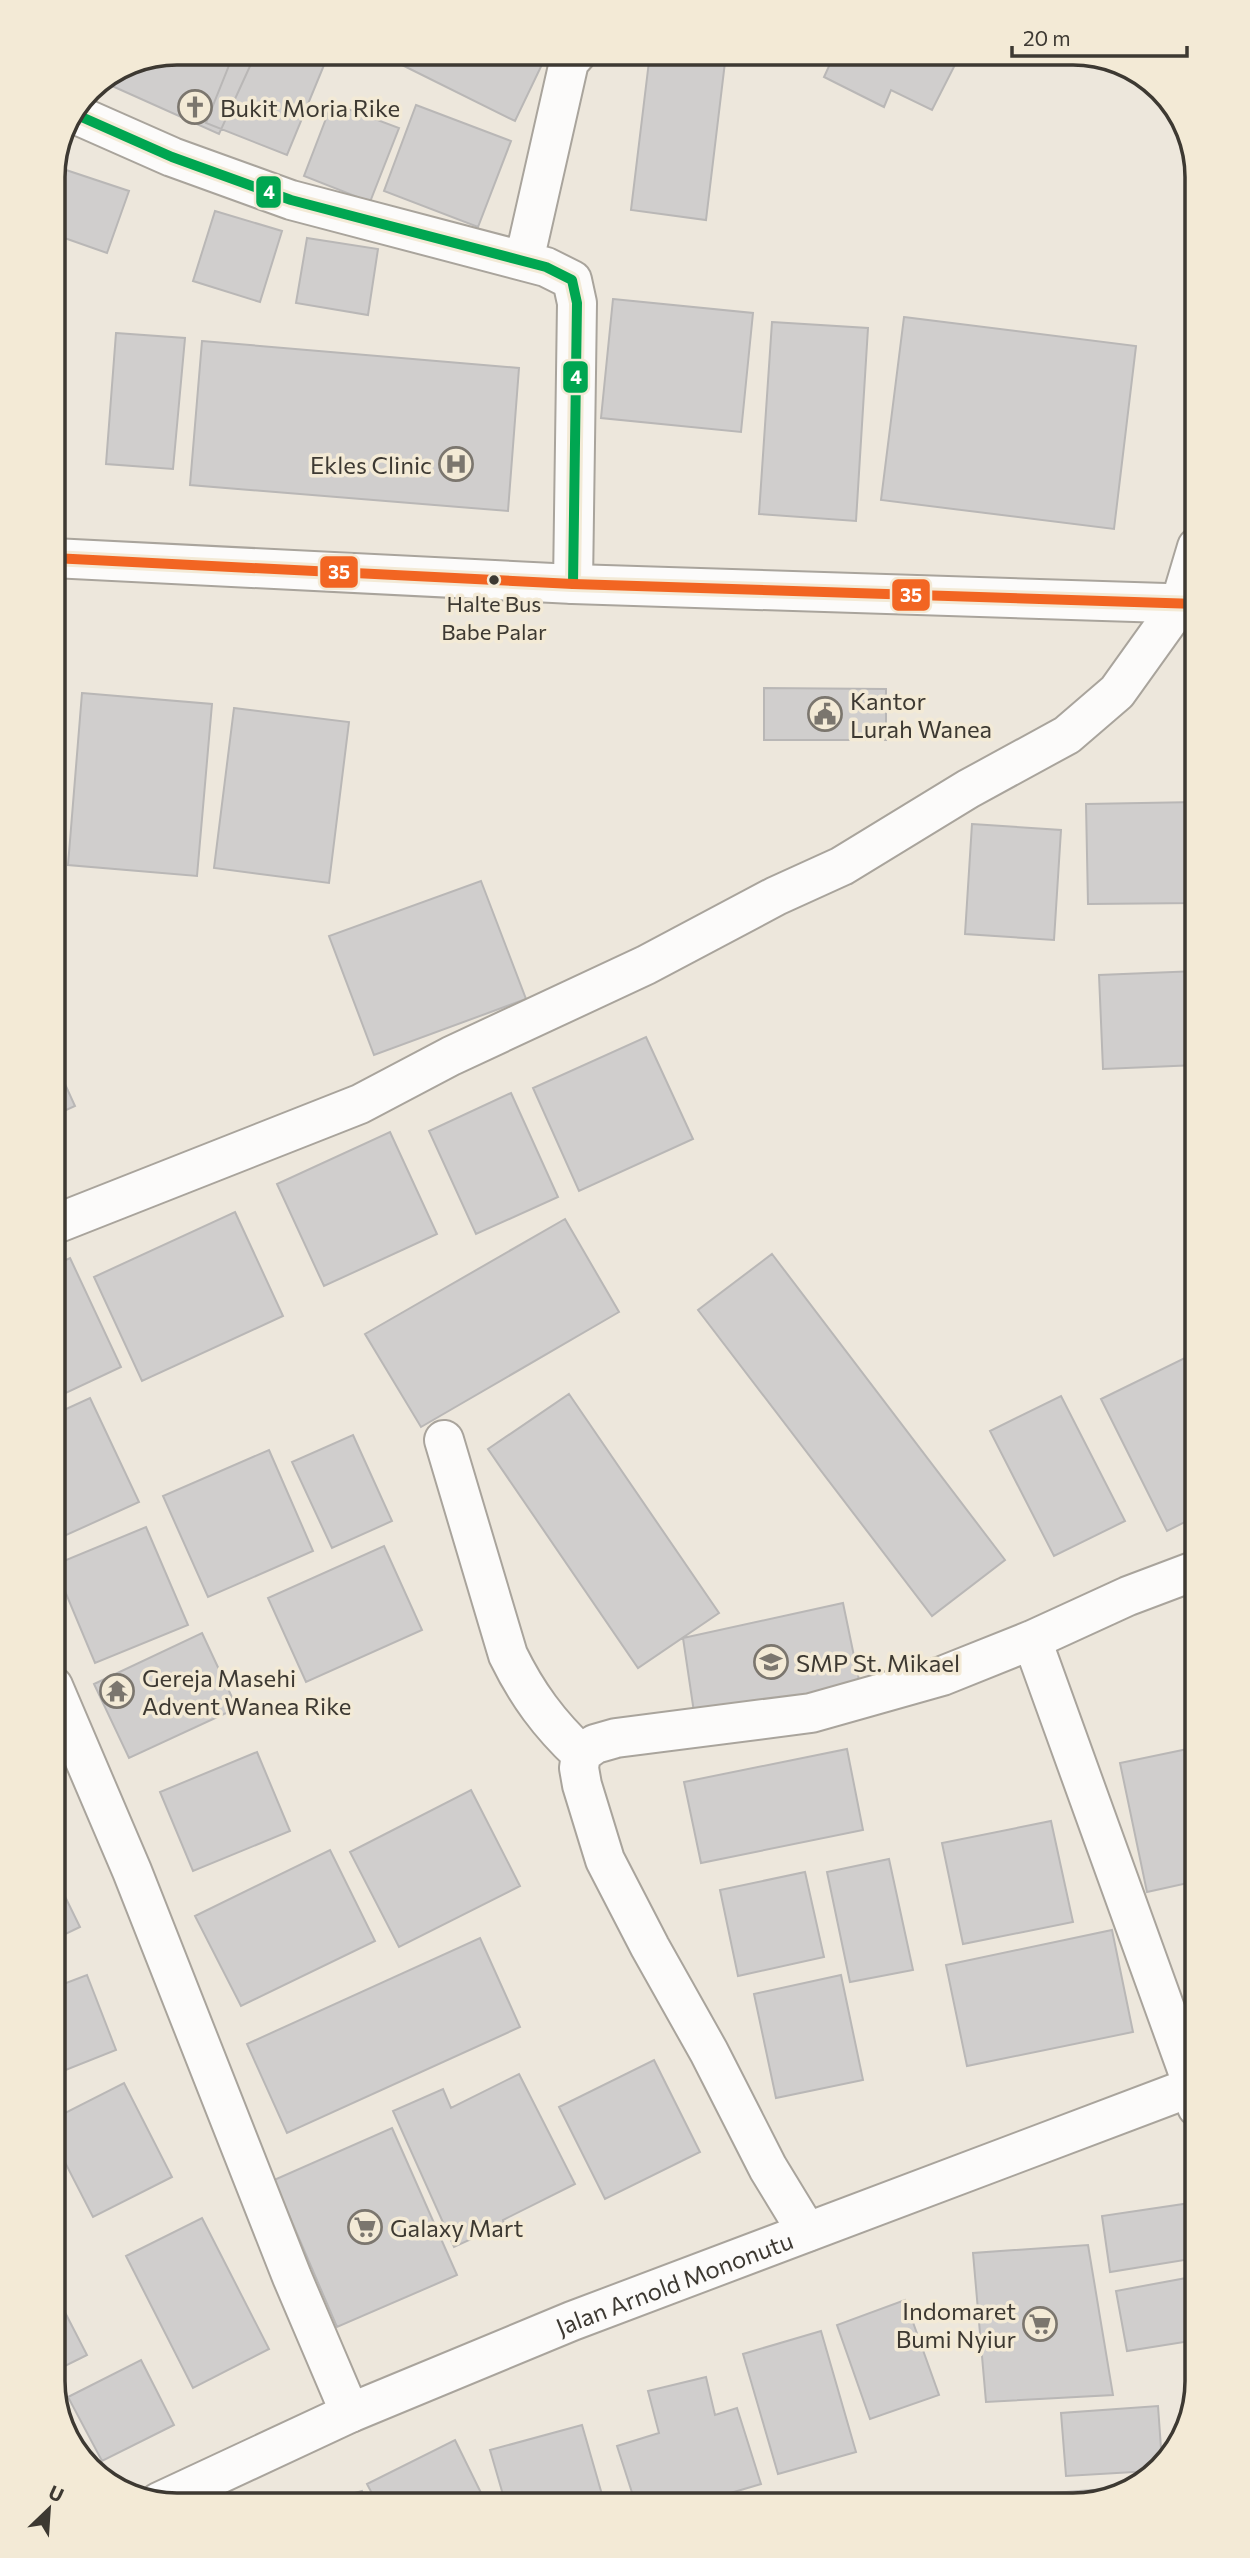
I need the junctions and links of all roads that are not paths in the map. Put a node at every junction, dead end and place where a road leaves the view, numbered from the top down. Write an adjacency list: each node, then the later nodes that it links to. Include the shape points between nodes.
1 (568, 65): 3 (street)
2 (82, 117): 3 (street, via 172,158 291,200)
3 (524, 261): 5 (street, via 572,280 578,303)
4 (65, 559): 5 (street)
5 (573, 583): 6 (street)
6 (1185, 604)
7 (1185, 609): 8 (street, via 1117,692 1067,735 842,866 359,1104)
8 (65, 1220)
9 (444, 1440): 13 (street, via 508,1655 544,1717)
10 (1185, 1575): 11 (street)
11 (1032, 1640): 13 (street, via 942,1676 811,1713 616,1738); 14 (street)
12 (65, 1716): 17 (street)
13 (581, 1754): 16 (street, via 582,1786 605,1860 768,2168)
14 (1185, 2063)
15 (1185, 2097): 16 (street, Jalan Arnold Mononutu)
16 (807, 2232): 17 (street, Jalan Arnold Mononutu, via 572,2321)
17 (350, 2413): 18 (street, Jalan Arnold Mononutu)
18 (178, 2493)

